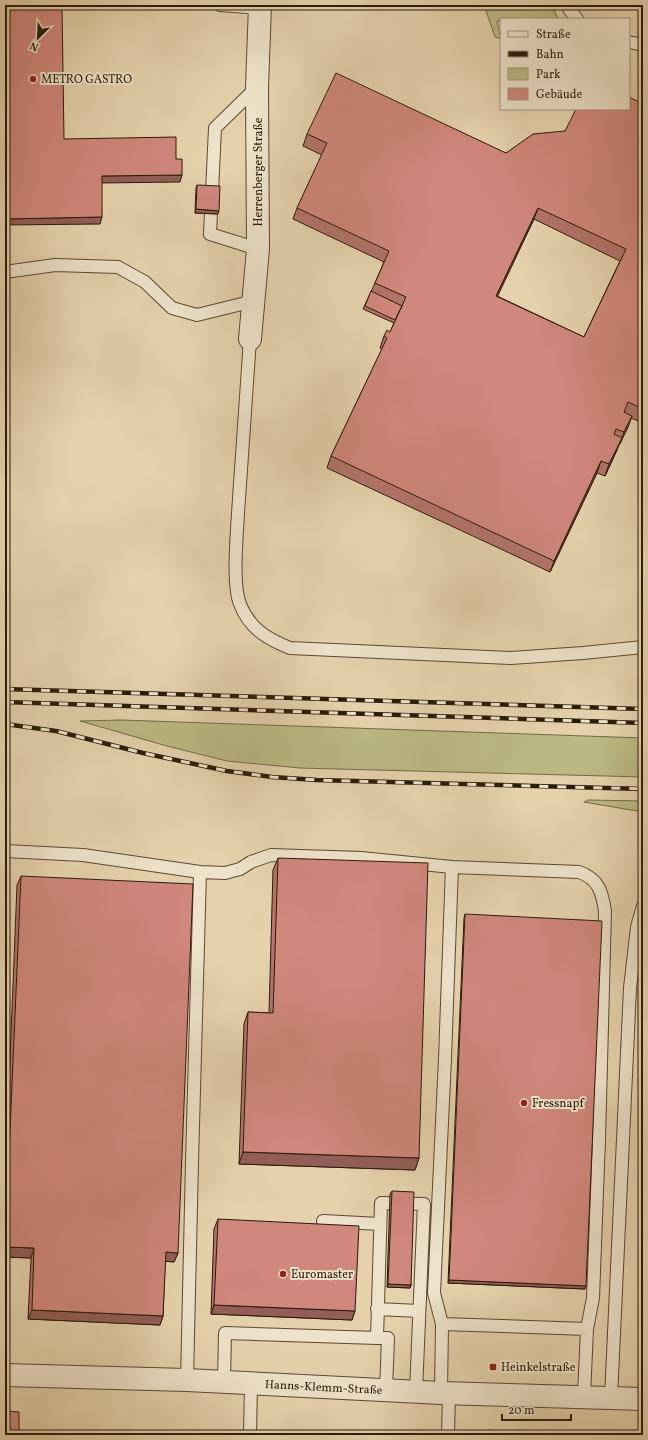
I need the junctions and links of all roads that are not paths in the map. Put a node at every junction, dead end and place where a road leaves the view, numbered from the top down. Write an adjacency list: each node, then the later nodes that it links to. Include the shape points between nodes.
1 (220, 5): 3 (lane)
2 (568, 5): 4 (lane)
3 (260, 6): 7 (street, Herrenberger Straße)
4 (576, 18)
5 (630, 42): 6 (lane)
6 (643, 46)
7 (257, 87): 8 (street, Herrenberger Straße); 8 (lane, via 215,128 210,234)
8 (258, 249): 10 (street, Herrenberger Straße)
9 (5, 272): 10 (lane, via 55,265 118,267 145,282 172,308 197,315)
10 (254, 301): 11 (street, Herrenberger Straße)
11 (250, 339): 12 (lane, via 237,528 236,585 239,602 247,620 259,632 290,648 511,658)
12 (643, 647)
13 (5, 851): 15 (lane, via 83,855)
14 (452, 867): 15 (lane, via 361,858 270,855 251,862 240,870 225,873); 21 (lane, via 434,1293); 22 (lane, via 579,872 587,874 596,882 602,894 605,911 598,1156 593,1298)
15 (200, 872): 25 (lane)
16 (643, 906): 32 (lane, via 637,927 630,988)
17 (323, 1221): 18 (lane)
18 (380, 1224): 19 (lane); 20 (lane, via 381,1203 424,1204)
19 (377, 1309): 20 (lane); 23 (lane)
20 (419, 1311): 29 (lane)
21 (442, 1324): 22 (lane); 30 (lane)
22 (587, 1329): 31 (lane)
23 (377, 1338): 26 (lane, via 225,1333); 28 (lane, via 388,1338)
24 (5, 1375): 25 (street, Hanns-Klemm-Straße)
25 (187, 1380): 26 (street, Hanns-Klemm-Straße)
26 (224, 1381): 27 (street, Hanns-Klemm-Straße)
27 (250, 1383): 28 (street, Hanns-Klemm-Straße); 34 (lane)
28 (386, 1390): 29 (street, Hanns-Klemm-Straße)
29 (416, 1391): 30 (street, Hanns-Klemm-Straße)
30 (445, 1393): 31 (street, Hanns-Klemm-Straße); 35 (lane)
31 (584, 1396): 32 (street, Hanns-Klemm-Straße)
32 (611, 1398): 33 (street, Hanns-Klemm-Straße)
33 (643, 1399)
34 (250, 1435)
35 (448, 1435)

